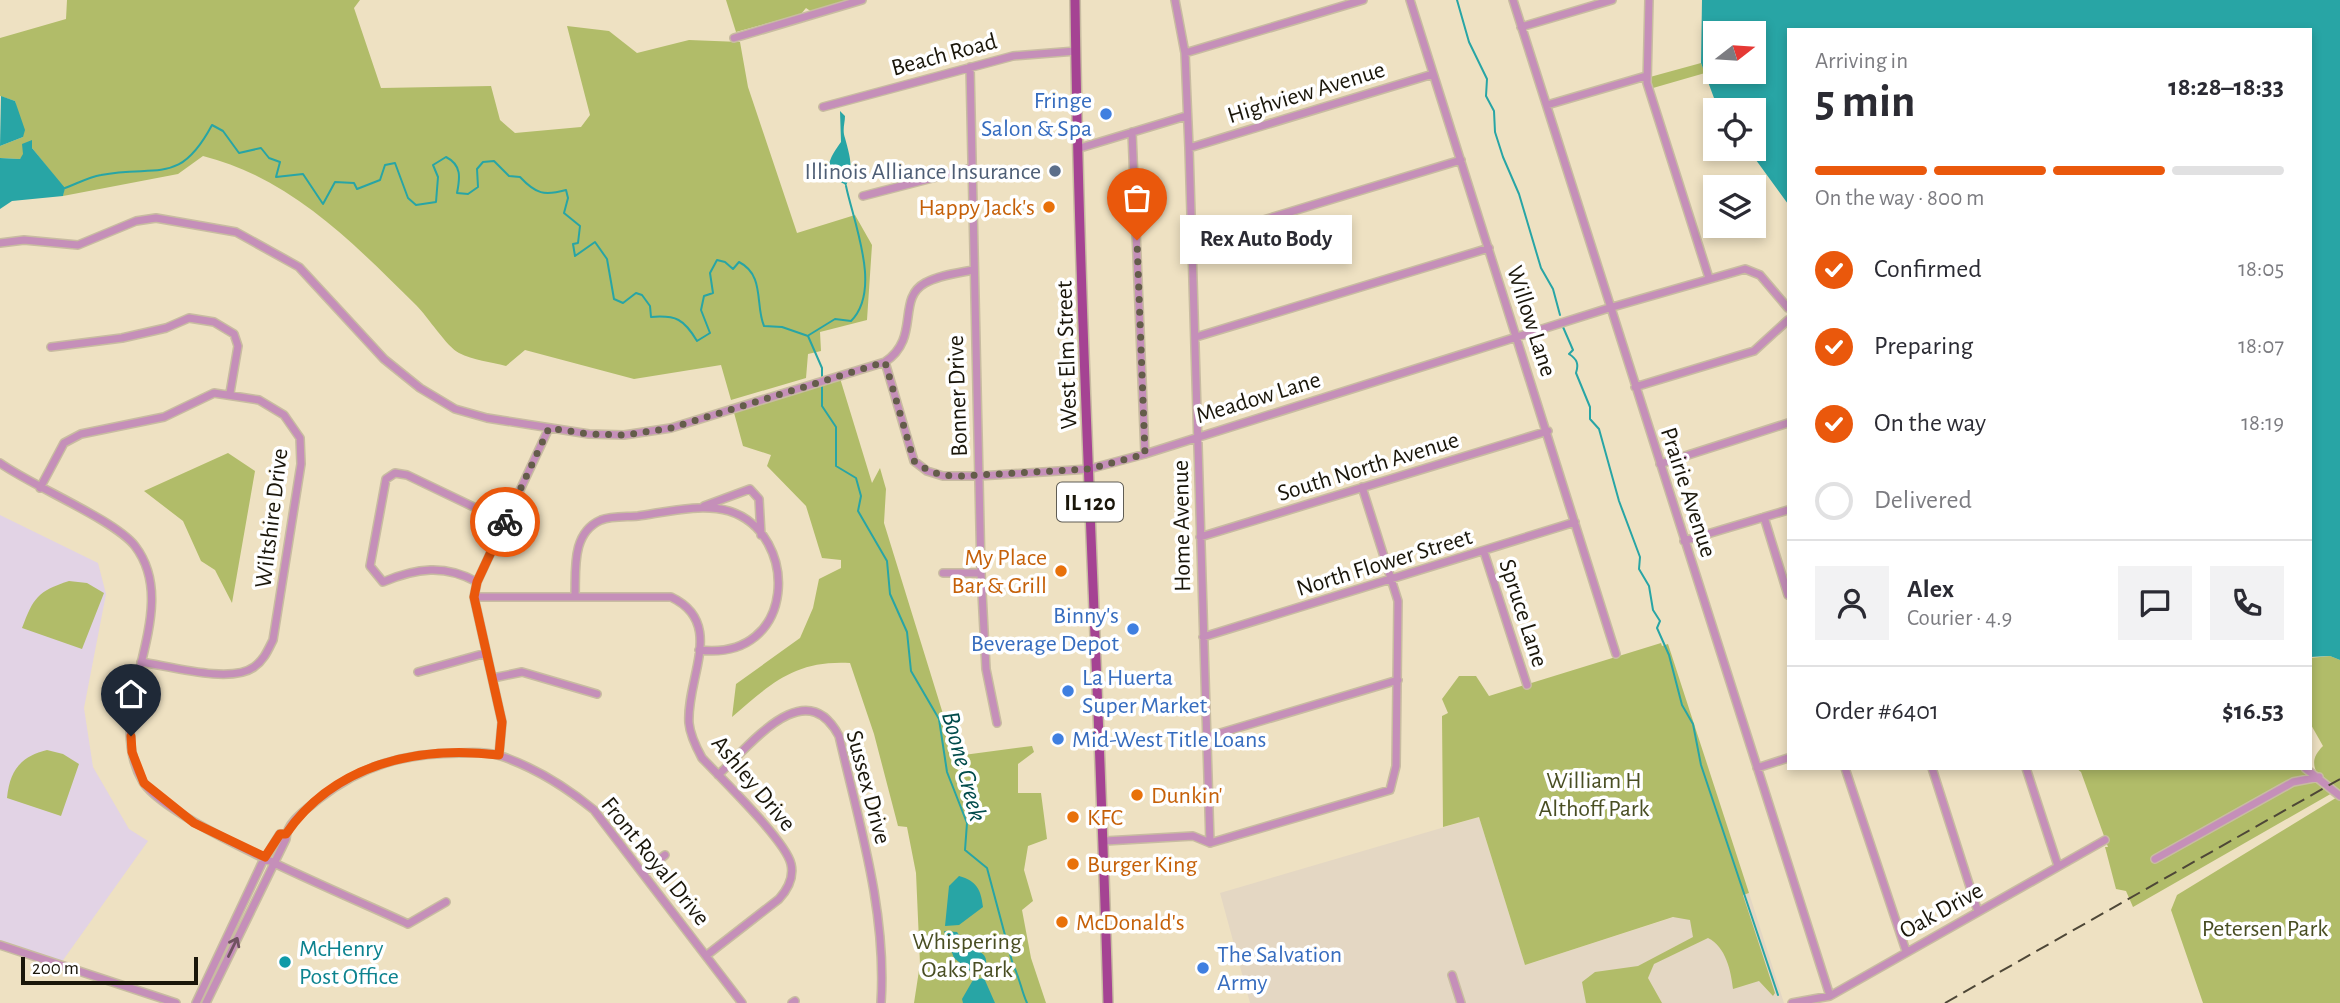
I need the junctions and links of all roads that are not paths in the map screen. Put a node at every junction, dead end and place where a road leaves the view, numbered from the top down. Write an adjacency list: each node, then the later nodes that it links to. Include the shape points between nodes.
1 (862, 0): 10 (street)
2 (1075, 0): 11 (main road, West Elm Street / IL 120)
3 (1175, 0): 12 (street, Home Avenue)
4 (1363, 0): 12 (street)
5 (1410, 0): 14 (street, Willow Lane)
6 (1513, 0): 9 (street, Prairie Avenue)
7 (1612, 0): 9 (street)
8 (1649, 0): 15 (street)
9 (1521, 27): 16 (street, Prairie Avenue)
10 (734, 38)
11 (1076, 51): 13 (street, Beach Road); 20 (main road, West Elm Street / IL 120)
12 (1185, 53): 18 (street, Home Avenue)
13 (970, 67): 17 (street, Beach Road); 23 (street, Bonner Drive)
14 (1433, 74): 21 (street, Highview Avenue); 22 (street, Willow Lane)
15 (1646, 76): 16 (street); 29 (street)
16 (1546, 105): 31 (street, Prairie Avenue)
17 (824, 107)
18 (1186, 116): 19 (street); 21 (street, Home Avenue)
19 (1132, 132): 20 (street); 43 (street)
20 (1080, 148): 46 (main road, West Elm Street / IL 120)
21 (1189, 148): 25 (street, Home Avenue)
22 (1461, 160): 25 (street); 27 (street, Willow Lane)
23 (971, 168): 24 (street); 28 (street, Bonner Drive)
24 (863, 196)
25 (1191, 242): 33 (street, Home Avenue)
26 (0, 243): 40 (street, via 19,239 78,245 136,221 156,218 236,232 299,267 384,359 420,388 466,412)
27 (1489, 248): 33 (street); 34 (street, Willow Lane)
28 (973, 270): 36 (street, via 924,283 911,296 904,342); 47 (street, Bonner Drive)
29 (1709, 278): 30 (street, Meadow Lane, via 1745,269 1760,275); 31 (street, Meadow Lane)
30 (1787, 307)
31 (1609, 308): 34 (street, Meadow Lane); 37 (street, Prairie Avenue)
32 (1787, 321): 37 (street, via 1754,351)
33 (1196, 337): 42 (street, Home Avenue)
34 (1517, 338): 41 (street, Willow Lane); 42 (street, Meadow Lane)
35 (51, 347): 38 (street, via 122,338 189,318 214,322 234,334 238,346)
36 (885, 362): 40 (street, via 671,428 625,435); 47 (street, Meadow Lane, via 914,461 943,476)
37 (1635, 387): 45 (street, Prairie Avenue)
38 (230, 393): 49 (street, via 215,393 164,417 81,434 64,443); 70 (street, Wiltshire Drive, via 259,400 284,415 300,438 301,464 273,640 265,656 242,673)
39 (1787, 423): 45 (street)
40 (549, 428): 53 (street)
41 (1548, 431): 48 (street, South North Avenue); 54 (street, Willow Lane)
42 (1198, 435): 43 (street, Meadow Lane); 56 (street, Home Avenue)
43 (1145, 454): 46 (street, Meadow Lane)
44 (0, 463): 49 (street)
45 (1660, 464): 57 (street, Prairie Avenue)
46 (1089, 469): 47 (street, Meadow Lane); 90 (main road, West Elm Street / IL 120)
47 (979, 476): 60 (street, Bonner Drive)
48 (1362, 487): 56 (street, South North Avenue); 61 (street)
49 (40, 488): 70 (street, via 106,523 134,545 150,578 153,598)
50 (700, 508): 55 (street, via 733,513); 55 (street, via 750,489 759,499); 64 (street, via 601,520 586,531 576,549)
51 (1787, 510): 52 (street)
52 (1763, 517): 57 (street); 63 (street)
53 (505, 522): 62 (street); 62 (street, via 407,475 395,473 386,479 370,566 374,575 383,582 421,569 440,569)
54 (1575, 522): 58 (street, North Flower Street); 69 (street, Willow Lane)
55 (761, 535): 67 (street, via 773,559 778,585 776,609 768,625 754,640 720,653)
56 (1200, 537): 66 (street, Home Avenue)
57 (1684, 541): 80 (street, Prairie Avenue)
58 (1484, 552): 61 (street, North Flower Street); 74 (street, Spruce Lane)
59 (943, 573): 60 (street)
60 (981, 573): 76 (street, Bonner Drive, via 986,669)
61 (1391, 580): 66 (street, North Flower Street); 73 (street, via 1398,601)
62 (477, 582): 65 (street)
63 (1787, 592)
64 (575, 596): 65 (street, Ashley Drive); 67 (street, Ashley Drive, via 671,597 688,605 699,621)
65 (474, 597): 68 (street)
66 (1203, 638): 77 (street, Home Avenue)
67 (699, 650): 85 (street, Ashley Drive, via 689,722 702,758)
68 (486, 653): 71 (street); 72 (street)
69 (1616, 654)
70 (141, 662): 93 (street, via 130,720 132,752 144,783 194,823)
71 (418, 672)
72 (493, 678): 75 (street, via 522,672); 78 (street, via 502,722)
73 (1398, 680): 77 (street); 91 (street, via 1396,766 1390,790)
74 (1527, 685)
75 (597, 694)
76 (997, 723)
77 (1207, 737): 91 (street, Home Avenue)
78 (499, 755): 88 (street, via 410,755 366,768 299,816); 97 (street, Front Royal Drive, via 568,789 594,810)
79 (1787, 758): 80 (street)
80 (1757, 768): 104 (street, Prairie Avenue)
81 (1846, 770): 101 (street)
82 (1933, 770): 99 (street)
83 (2027, 770): 96 (street)
84 (2308, 770): 86 (street)
85 (718, 775): 102 (street, Ashley Drive, via 785,850 792,872 779,899); 109 (street, Sussex Drive, via 782,717 800,709 815,710 830,720 839,736 869,854)
86 (2319, 777): 87 (street); 94 (street, via 2293,782)
87 (2340, 796)
88 (286, 834): 93 (street, via 280,834); 95 (street)
89 (2105, 840): 96 (street, Oak Drive)
90 (1105, 841): 91 (street, via 1193,836); 110 (main road, West Elm Street / IL 120)
91 (1210, 843)
92 (665, 855): 97 (street)
93 (265, 857): 95 (street); 107 (street)
94 (2155, 859)
95 (274, 861): 98 (street, via 408,924); 108 (street, one-way to 95)
96 (2058, 866): 99 (street, Oak Drive)
97 (644, 872): 102 (street, Front Royal Drive)
98 (446, 902)
99 (1978, 912): 101 (street, Oak Drive)
100 (0, 945): 106 (street)
101 (1906, 951): 104 (street, Oak Drive)
102 (707, 956): 105 (street, Front Royal Drive)
103 (1452, 975): 111 (street)
104 (1830, 996): 112 (street, Oak Drive)
105 (739, 1002)
106 (176, 1003)
107 (196, 1003)
108 (206, 1003)
109 (881, 1003)
110 (1108, 1003)
111 (1461, 1003)
112 (1792, 1003)

